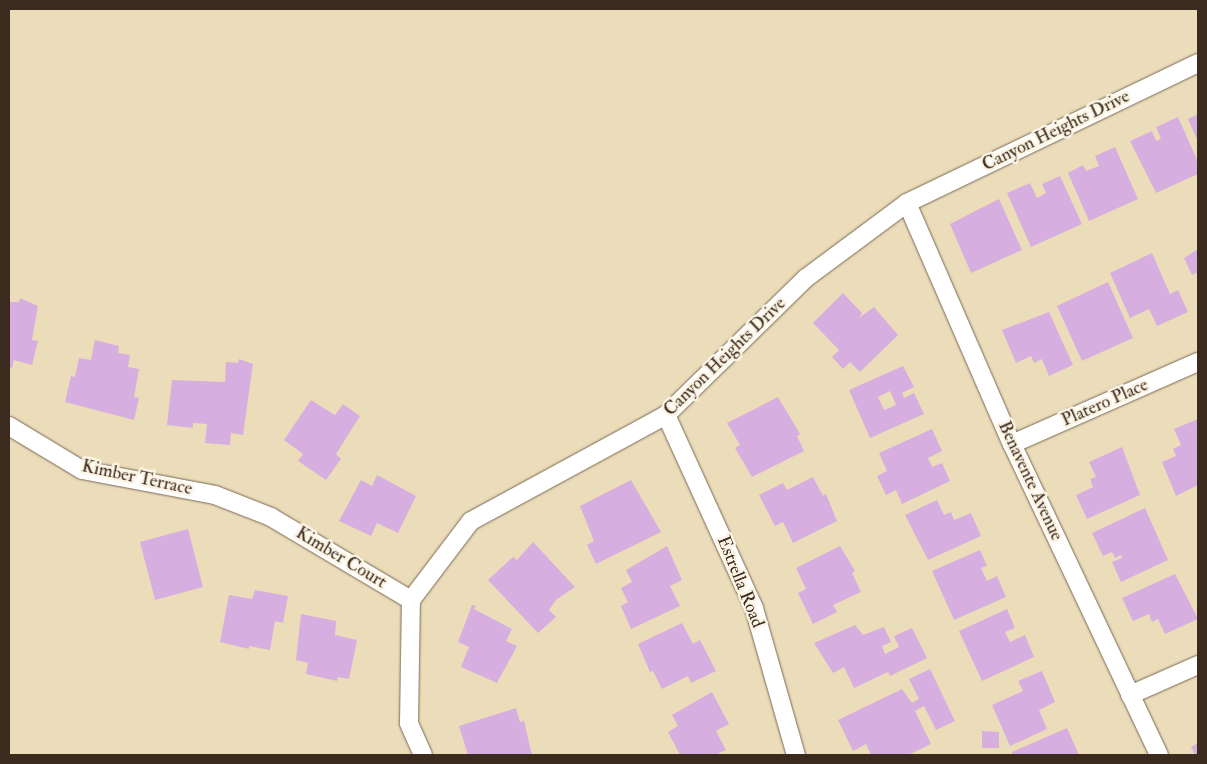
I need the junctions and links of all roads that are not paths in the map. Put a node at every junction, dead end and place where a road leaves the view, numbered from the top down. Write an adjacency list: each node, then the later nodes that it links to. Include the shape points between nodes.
1 (1198, 63): 2 (street, Canyon Heights Drive)
2 (907, 203): 4 (street, Canyon Heights Drive, via 806,278); 6 (street, Benavente Avenue)
3 (1198, 362): 6 (street, Platero Place)
4 (666, 415): 8 (street, Canyon Heights Drive, via 471,521); 12 (street, Estrella Road, via 754,608)
5 (9, 426): 7 (street, Kimber Terrace, via 82,470 215,495)
6 (1012, 444): 10 (street, Benavente Avenue)
7 (271, 517): 8 (street, Kimber Court)
8 (411, 600): 11 (street, via 409,723)
9 (1198, 665): 10 (street)
10 (1130, 695): 13 (street, Benavente Avenue)
11 (423, 755)
12 (796, 755)
13 (1159, 755)

